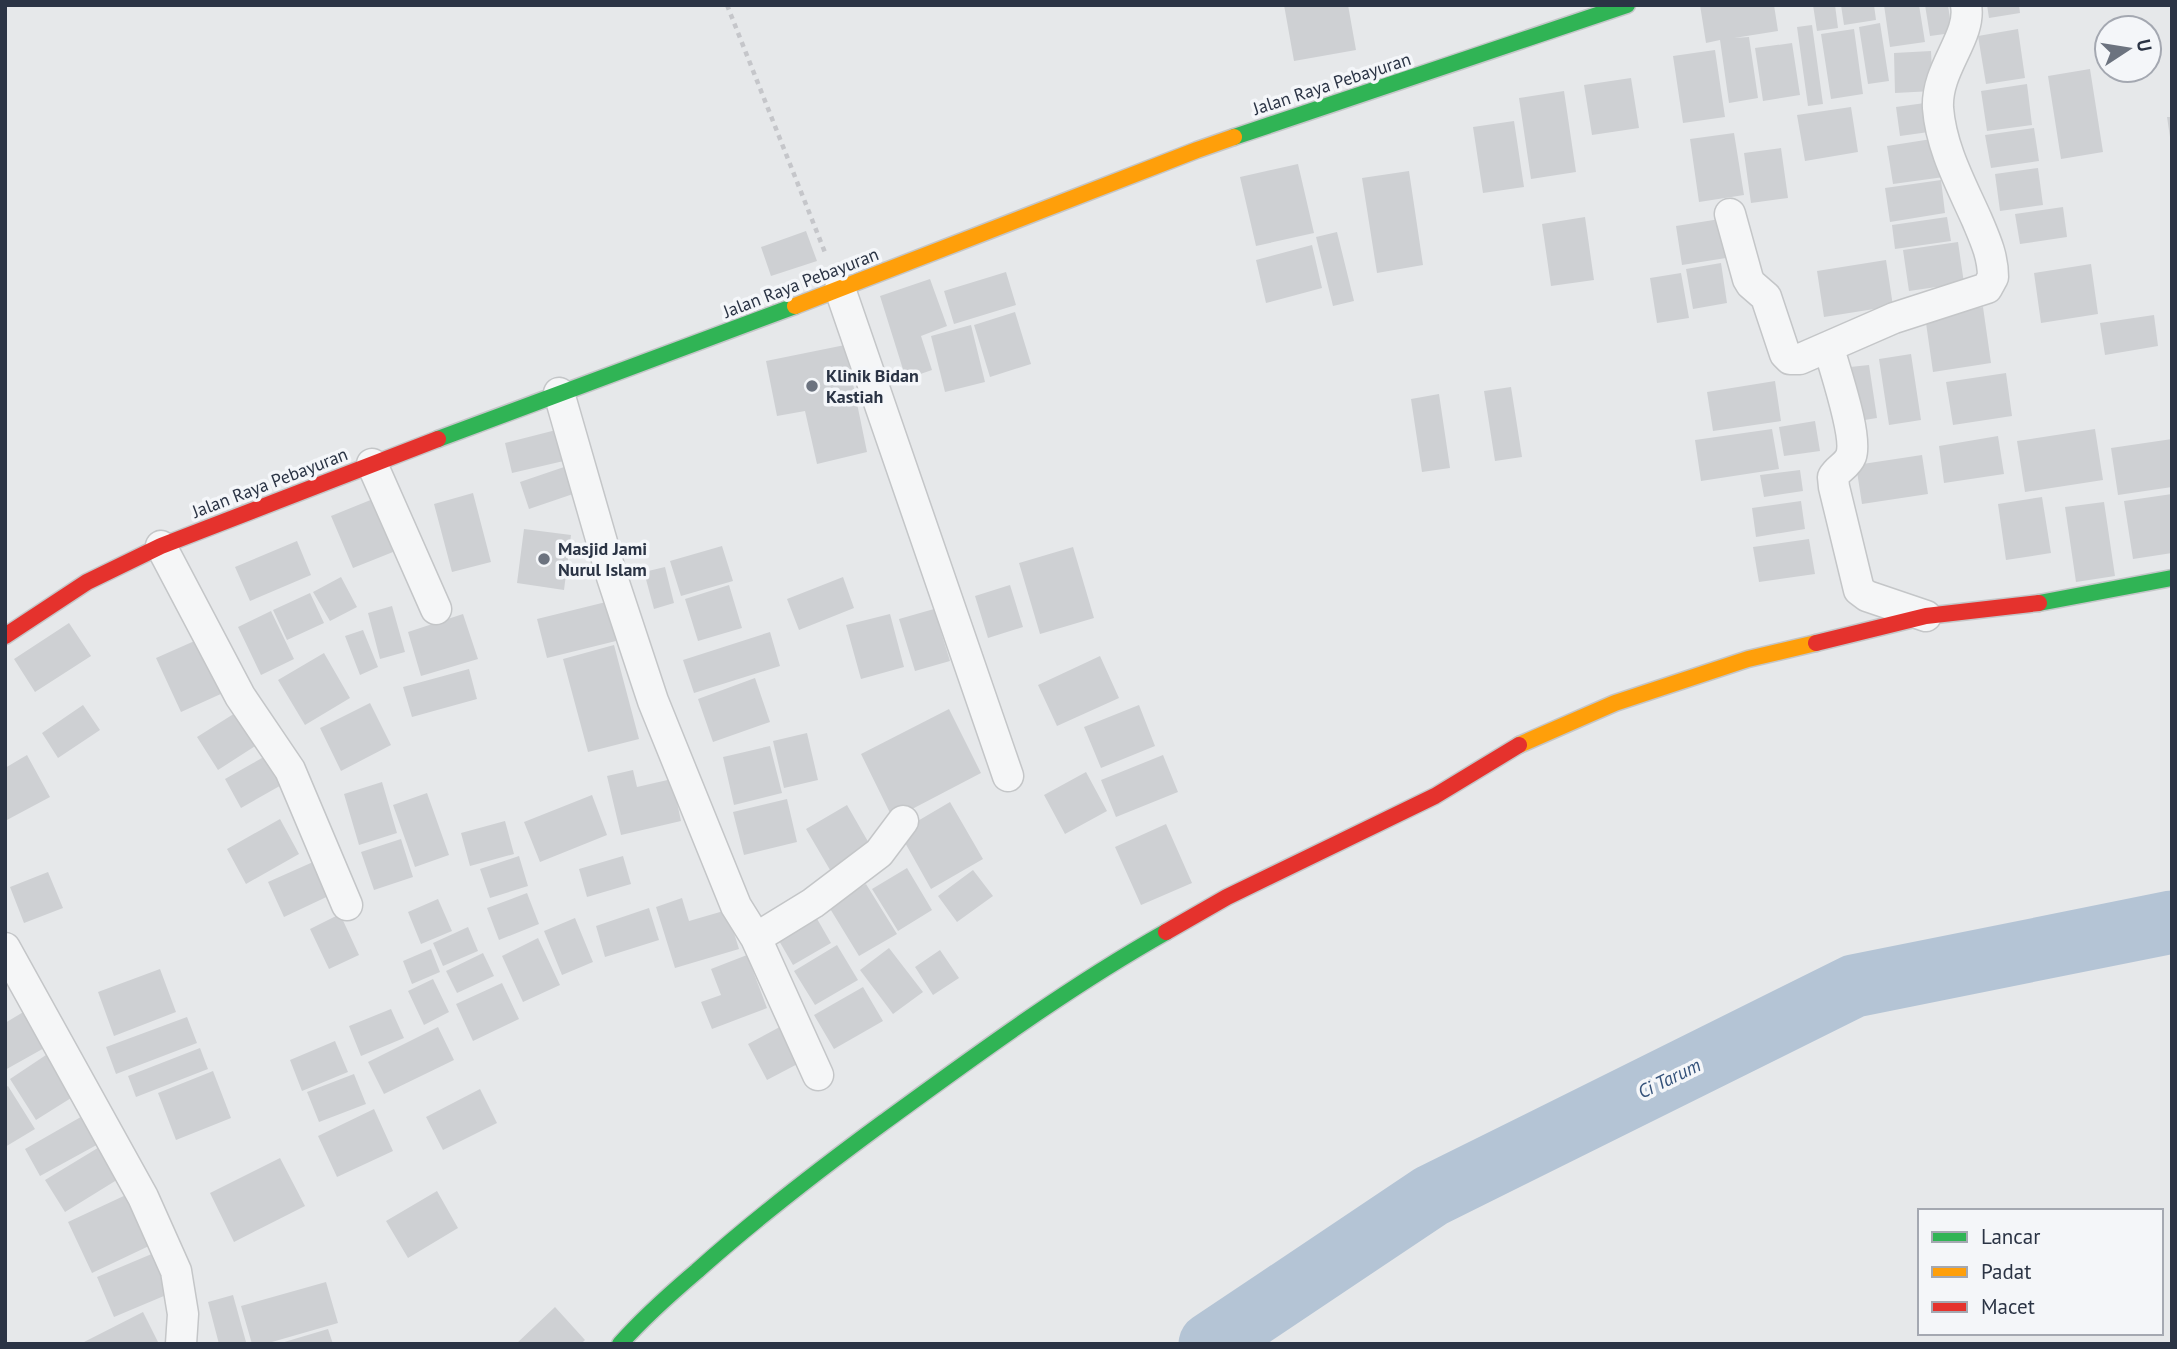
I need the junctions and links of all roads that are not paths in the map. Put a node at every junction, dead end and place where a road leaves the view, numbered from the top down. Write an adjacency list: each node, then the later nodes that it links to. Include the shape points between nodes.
1 (1627, 5): 4 (street, Jalan Raya Pebayuran, via 1197,149)
2 (1966, 5): 5 (street, via 1965,30 1945,69 1938,108 1944,143 1989,251 1993,277 1986,288 1894,318)
3 (1730, 214): 5 (street, via 1748,279 1766,297 1785,354 1800,359)
4 (840, 289): 6 (street, Jalan Raya Pebayuran); 13 (street)
5 (1829, 348): 11 (street, via 1853,450 1848,463 1833,477 1834,487 1859,590)
6 (559, 393): 7 (street, Jalan Raya Pebayuran); 16 (street, via 653,701 736,906)
7 (372, 464): 8 (street, Jalan Raya Pebayuran); 10 (street)
8 (161, 546): 12 (street, Jalan Raya Pebayuran, via 87,582); 15 (street, via 240,696 290,770)
9 (2172, 578): 11 (street, via 2023,606)
10 (436, 609)
11 (1926, 616): 20 (street, via 1748,659 1615,703 1526,741 1435,796 1227,897 1024,1020 826,1165 728,1243)
12 (5, 636)
13 (1008, 776)
14 (903, 821): 16 (street, via 879,853 813,903)
15 (347, 905)
16 (756, 938): 18 (street)
17 (5, 948): 19 (street, via 149,1210 176,1271 183,1314)
18 (818, 1074)
19 (181, 1344)
20 (620, 1344)

